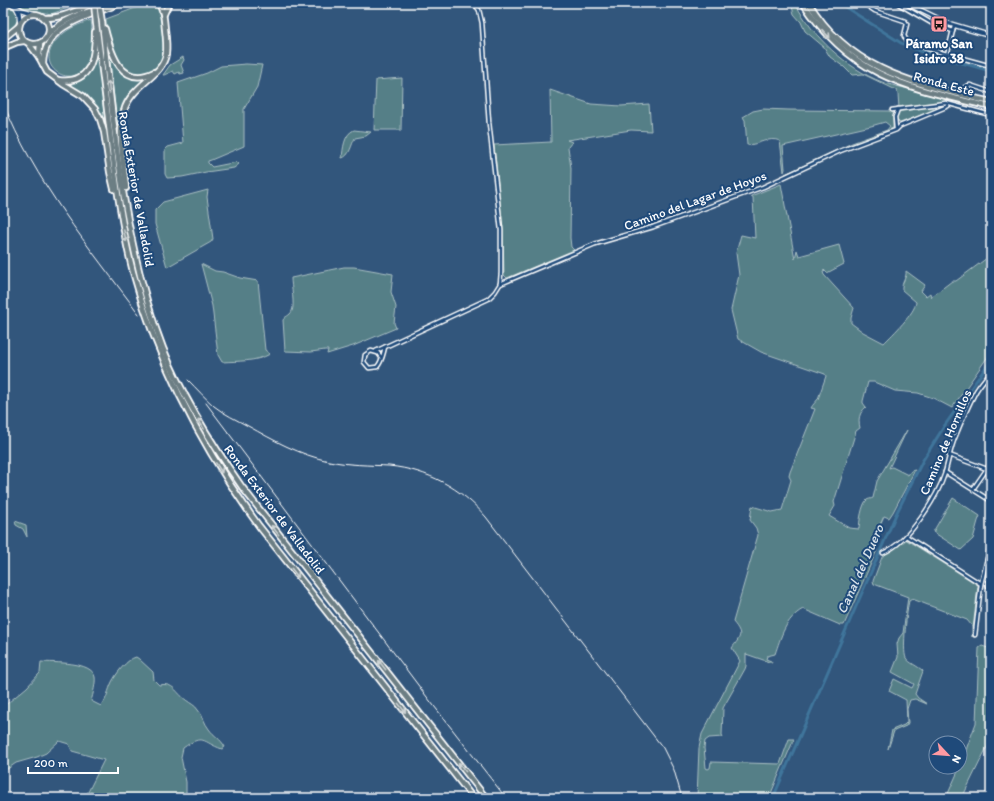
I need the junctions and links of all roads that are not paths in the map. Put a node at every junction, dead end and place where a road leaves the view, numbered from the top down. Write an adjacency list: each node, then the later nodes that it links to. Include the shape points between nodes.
1 (9, 3): 14 (street)
2 (94, 3): 16 (highway, via 63,15); 18 (highway, Ronda Exterior de Valladolid, bridge)
3 (99, 3): 18 (highway, Ronda Exterior de Valladolid, bridge)
4 (116, 3): 22 (highway, via 68,19)
5 (120, 3): 31 (highway, via 63,27 45,51)
6 (158, 3): 17 (highway)
7 (169, 3): 17 (highway)
8 (474, 3): 46 (street, via 479,10 482,23 489,123 498,195)
9 (803, 3): 39 (highway, Ronda Este, one-way to 39, via 837,46 866,67 902,84)
10 (809, 3): 37 (highway, Ronda Este, via 838,39 875,66 909,81)
11 (863, 3): 29 (street, via 875,11 905,21 907,24 904,36 907,41)
12 (897, 3): 21 (street, via 933,24)
13 (906, 3): 20 (street)
14 (15, 6): 15 (street); 19 (street, via 19,13)
15 (34, 14): 16 (highway); 19 (highway, via 25,17)
16 (44, 18): 22 (highway, via 49,25)
17 (164, 18): 33 (highway, via 166,54)
18 (99, 23): 33 (highway, via 104,27 116,62 123,70 132,75 143,75 152,73); 34 (highway, via 93,57 85,74 73,80); 44 (highway, Ronda Exterior de Valladolid); 45 (highway, Ronda Exterior de Valladolid, one-way to 18)
19 (19, 25): 24 (highway); 25 (highway, via 19,34)
20 (954, 26): 21 (street); 23 (street)
21 (953, 31): 29 (street)
22 (48, 34): 26 (highway)
23 (991, 36)
24 (3, 39)
25 (24, 41): 27 (highway); 28 (highway)
26 (40, 43): 27 (highway); 30 (highway)
27 (29, 44): 30 (highway)
28 (3, 48)
29 (947, 54): 32 (street)
30 (39, 57): 31 (highway)
31 (43, 66): 34 (highway)
32 (991, 66)
33 (160, 67): 45 (highway, via 133,93 122,117)
34 (57, 80): 44 (highway, via 83,96 96,109 104,132 110,172)
35 (965, 87): 36 (street, via 970,85)
36 (991, 92)
37 (991, 102)
38 (948, 106): 43 (street, Camino del Lagar de Hoyos)
39 (991, 107)
40 (898, 109): 41 (street); 42 (street, via 946,103); 43 (street, via 895,116)
41 (892, 110)
42 (991, 115)
43 (896, 130): 46 (street, Camino del Lagar de Hoyos, via 840,151 763,188 653,227 595,244)
44 (118, 198): 64 (highway, Ronda Exterior de Valladolid, one-way to 64, via 133,272 147,319 171,378 195,427 259,526)
45 (126, 209): 65 (highway, Ronda Exterior de Valladolid, one-way to 45, via 216,451 180,386 163,348 139,272)
46 (500, 284): 47 (street, via 488,299)
47 (385, 348): 48 (street); 49 (street)
48 (376, 351): 49 (street); 49 (street, via 371,350 365,355 363,360 366,366 377,367 381,363)
49 (381, 357)
50 (991, 371): 51 (street, Camino de Hornillos, via 975,393)
51 (949, 455): 53 (street); 54 (street, Camino de Hornillos)
52 (991, 463): 53 (street)
53 (987, 469): 55 (street)
54 (945, 472): 55 (street); 57 (street, Camino de Hornillos, via 924,515)
55 (973, 489): 56 (street)
56 (991, 501)
57 (906, 536): 59 (street, Camino de Hornillos); 61 (street)
58 (991, 543): 61 (street)
59 (883, 553)
60 (991, 571): 62 (street, via 988,583)
61 (981, 584): 63 (street)
62 (990, 587)
63 (976, 635)
64 (473, 798)
65 (486, 798)

